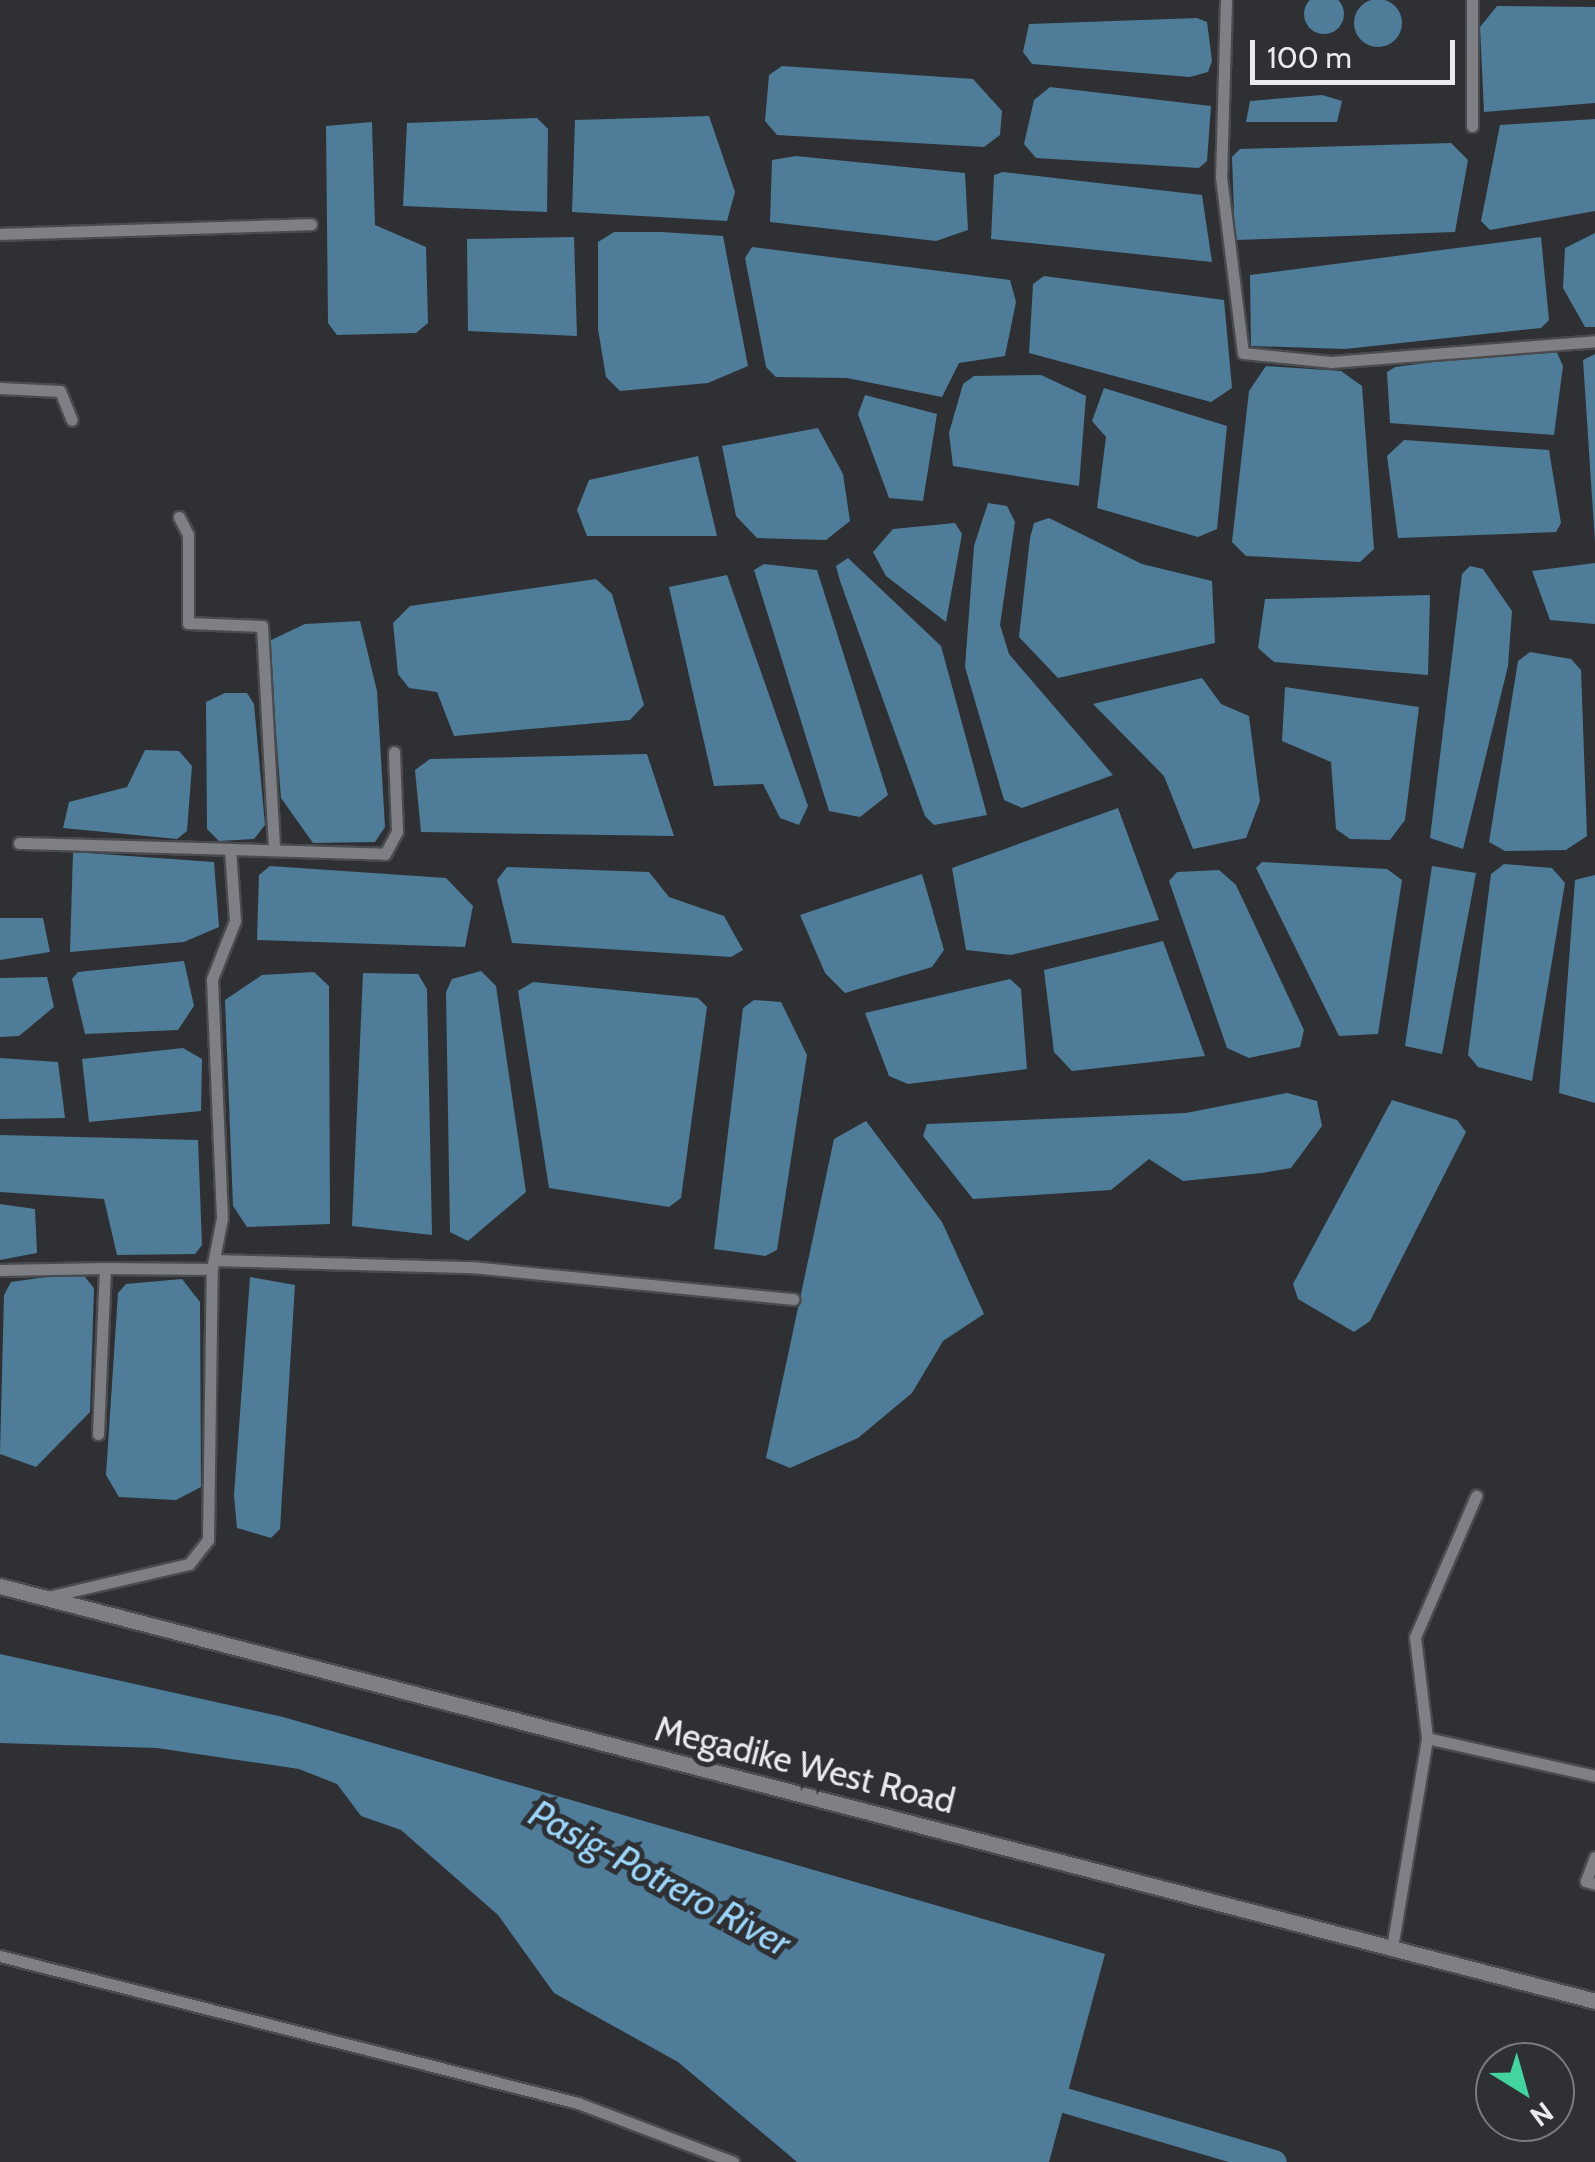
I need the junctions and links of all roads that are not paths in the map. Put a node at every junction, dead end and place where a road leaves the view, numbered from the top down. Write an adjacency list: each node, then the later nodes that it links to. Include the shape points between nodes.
1 (1226, 0): 6 (street, via 1221,177 1243,353 1331,362)
2 (1472, 0): 3 (street)
3 (1472, 126)
4 (311, 224): 5 (street)
5 (0, 234)
6 (1595, 341)
7 (0, 388): 8 (street, via 60,391)
8 (72, 420)
9 (178, 517): 13 (street, via 188,535 188,623 262,626)
10 (394, 752): 13 (street, via 397,831 385,854)
11 (19, 843): 12 (street)
12 (230, 848): 13 (street); 14 (street, via 235,921 212,979 222,1218)
13 (274, 849)
14 (214, 1265): 15 (street); 17 (street, via 472,1267); 21 (street, via 208,1540 189,1564)
15 (105, 1268): 16 (street); 18 (street)
16 (0, 1270)
17 (792, 1299)
18 (98, 1434)
19 (1476, 1496): 22 (street, via 1416,1638)
20 (0, 1586): 21 (street, Megadike West Road)
21 (39, 1599): 26 (street, Megadike West Road)
22 (1427, 1738): 23 (street); 26 (street)
23 (1595, 1776)
24 (1595, 1857): 25 (street, via 1586,1881)
25 (1595, 1884)
26 (1392, 1948): 28 (street, Megadike West Road)
27 (0, 1956): 29 (street, via 578,2102)
28 (1595, 2001)
29 (733, 2162)

